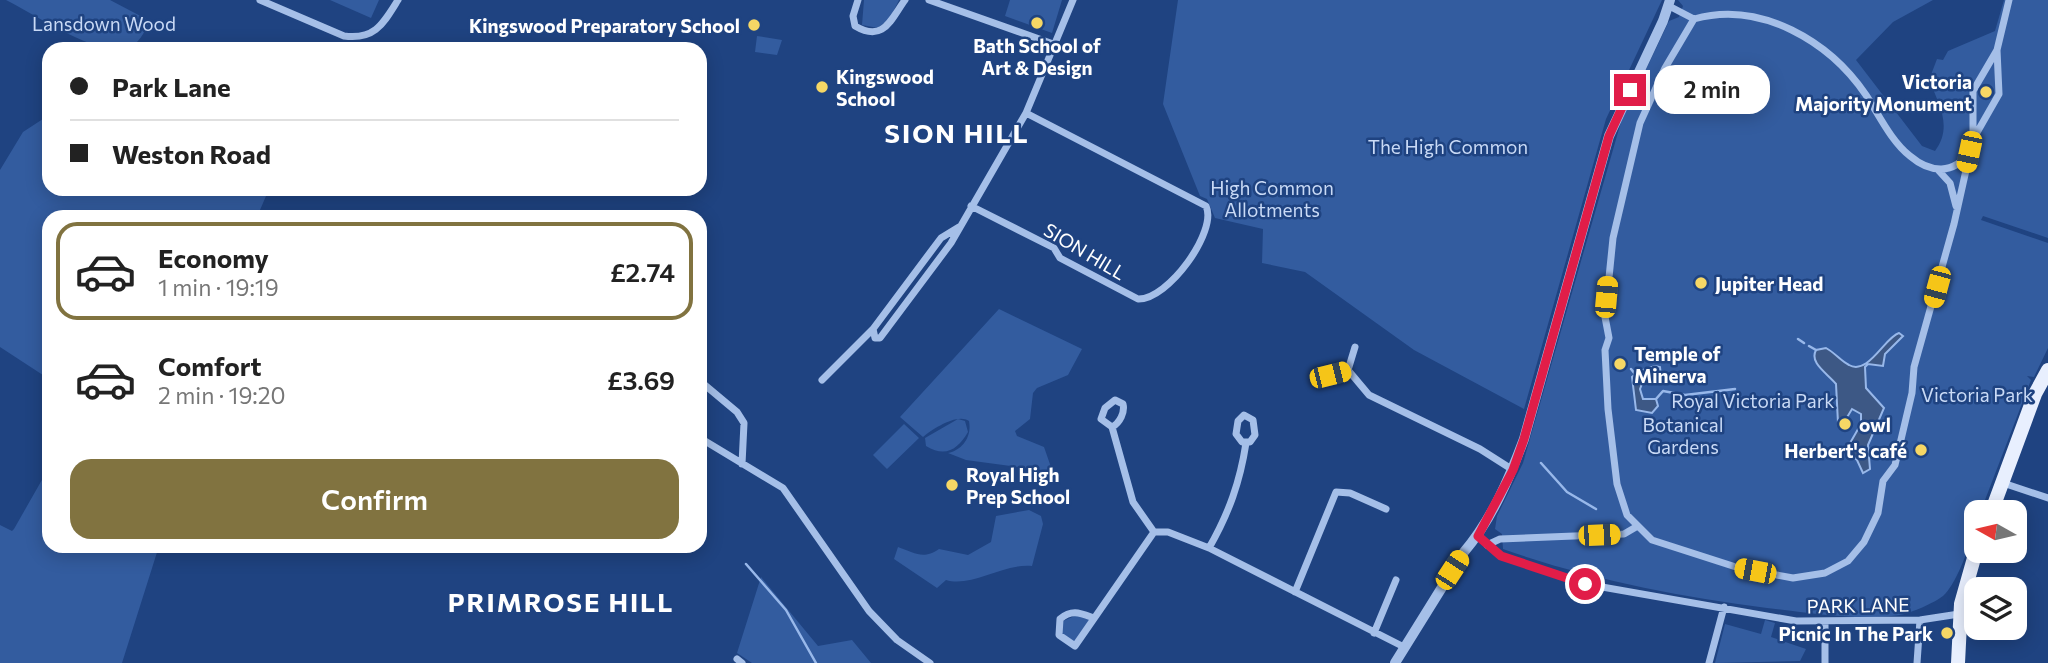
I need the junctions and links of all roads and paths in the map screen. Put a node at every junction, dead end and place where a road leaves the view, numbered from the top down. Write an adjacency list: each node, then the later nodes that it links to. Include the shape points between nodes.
1 (260, 0): 2 (street, via 358,38 371,36 381,27)
2 (398, 0)
3 (858, 0): 4 (street, via 855,26 875,31 889,26)
4 (905, 0)
5 (929, 0): 10 (street)
6 (1073, 0): 10 (street)
7 (2009, 0): 11 (street)
8 (1669, 3): 9 (street); 28 (street, via 1609,136)
9 (1694, 19): 15 (street, via 1715,11 1747,8 1811,36 1849,73 1902,148 1921,164); 33 (street, via 1640,123 1608,276 1608,413 1617,484)
10 (1056, 45): 12 (street)
11 (1997, 50): 13 (street, via 1973,91); 13 (street, via 1999,94)
12 (1026, 113): 16 (street); 16 (street, SION HILL, via 1206,205 1204,229 1189,261 1165,289 1138,299 1060,258 1054,248)
13 (1973, 139): 14 (street)
14 (1969, 152): 15 (street, via 1958,165); 17 (street)
15 (1938, 170): 17 (street, via 1954,192)
16 (971, 206): 22 (street, via 951,243 880,338 875,338 873,329)
17 (1956, 213): 33 (street, via 1914,367 1895,465 1883,481 1878,513 1856,553 1825,573 1793,578 1739,568 1668,546)
18 (1355, 347): 19 (street)
19 (1348, 370): 21 (street); 28 (street, via 1369,395)
20 (2048, 370): 29 (main road)
21 (1330, 375)
22 (822, 380)
23 (707, 387): 27 (street, via 744,423)
24 (1112, 427): 34 (street, via 1133,502)
25 (707, 442): 27 (street)
26 (1246, 443): 37 (street, via 1230,511)
27 (742, 464): 48 (street, via 783,488 869,611 897,640)
28 (1513, 470): 35 (street)
29 (2002, 483): 30 (street); 31 (main road)
30 (2048, 498)
31 (1996, 500)
32 (1386, 509): 40 (street, via 1334,489)
33 (1636, 527): 36 (street, via 1624,534 1500,539)
34 (1154, 532): 37 (street, via 1168,532); 43 (street)
35 (1478, 536): 36 (street, PARK LANE); 47 (street)
36 (1487, 545): 41 (street, PARK LANE, via 1501,556 1585,584)
37 (1209, 548): 40 (street)
38 (1972, 564): 42 (main road)
39 (1396, 580): 46 (street)
40 (1295, 592): 46 (street)
41 (1724, 607): 45 (street, PARK LANE); 50 (street)
42 (1959, 614): 44 (street, PARK LANE); 53 (main road)
43 (1094, 618): 43 (street, via 1077,611 1068,613 1060,619 1059,635 1075,646)
44 (1920, 620): 45 (street, PARK LANE); 52 (street)
45 (1825, 623): 51 (street)
46 (1374, 632): 47 (street)
47 (1404, 647): 49 (street)
48 (930, 663)
49 (1395, 663)
50 (1709, 663)
51 (1825, 663)
52 (1917, 663)
53 (1958, 663)

